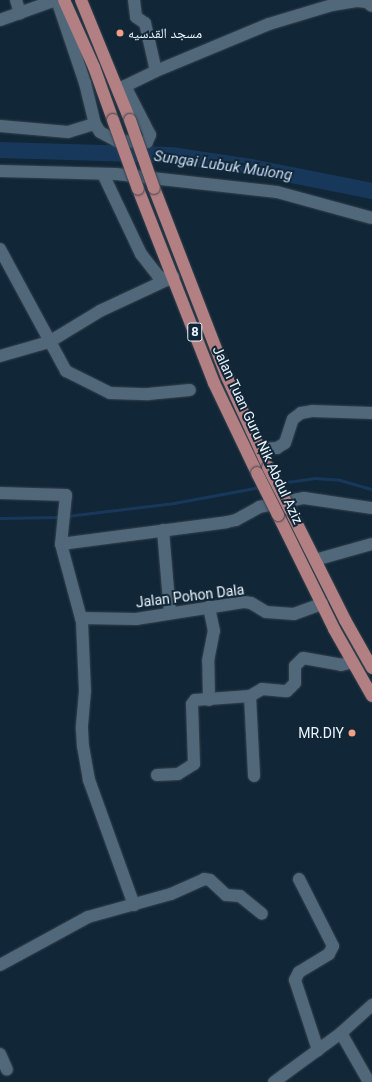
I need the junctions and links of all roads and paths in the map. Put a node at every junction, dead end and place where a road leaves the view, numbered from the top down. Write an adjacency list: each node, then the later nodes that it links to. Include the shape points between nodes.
1 (16, 0): 7 (street)
2 (56, 0): 7 (street); 11 (street, via 85,82)
3 (64, 0): 17 (main road, Jalan Tuan Guru Nik Abdul Aziz / 8, bridge, via 94,67)
4 (81, 0): 10 (main road, Jalan Tuan Guru Nik Abdul Aziz / 8)
5 (134, 0): 9 (street, via 136,17 145,23)
6 (372, 6): 9 (street, via 367,2 357,1 325,7 269,24)
7 (20, 13): 8 (street)
8 (0, 20)
9 (156, 71): 10 (street)
10 (122, 88): 11 (street, via 137,106 150,139 134,143 117,141 100,132); 22 (main road, Jalan Tuan Guru Nik Abdul Aziz / 8, bridge, via 130,120 154,188 227,377)
11 (95, 124): 12 (street, via 68,132)
12 (0, 126)
13 (0, 171): 14 (street)
14 (103, 174): 15 (street, via 277,192); 17 (street, via 141,254 158,276)
15 (372, 218)
16 (0, 249): 18 (street)
17 (170, 278): 18 (street, via 100,311); 29 (main road, Jalan Tuan Guru Nik Abdul Aziz / 8, bridge, via 214,383)
18 (48, 342): 19 (street); 20 (street, via 66,371 110,393 148,394)
19 (0, 356)
20 (190, 390)
21 (372, 412): 22 (street, via 301,413 292,419 285,443 277,448)
22 (260, 449): 28 (main road, Jalan Tuan Guru Nik Abdul Aziz / 8, bridge)
23 (0, 493): 26 (street, via 66,495)
24 (372, 508): 25 (street, via 304,498 259,507 236,520)
25 (163, 530): 26 (street); 31 (street)
26 (61, 544): 32 (street)
27 (372, 544): 28 (street)
28 (315, 560): 34 (main road, Jalan Tuan Guru Nik Abdul Aziz / 8)
29 (322, 604): 30 (street, Jalan Pohon Dala, via 294,614 266,612 251,603); 33 (main road, Jalan Tuan Guru Nik Abdul Aziz / 8)
30 (209, 607): 31 (street, Jalan Pohon Dala); 37 (street, via 214,631 208,661)
31 (170, 613): 32 (street, Jalan Pohon Dala, via 118,620)
32 (81, 618): 41 (street, via 85,691 82,729 88,774)
33 (353, 662): 35 (street, via 341,665 303,658 295,666 295,683 291,689 283,692 262,689); 36 (main road, Jalan Tuan Guru Nik Abdul Aziz / 8)
34 (372, 668)
35 (250, 696): 37 (street); 39 (street)
36 (372, 696)
37 (209, 700): 38 (street, via 197,699 192,704 194,764 178,774)
38 (157, 775)
39 (254, 776)
40 (299, 879): 46 (street, via 333,946 329,954 299,972 295,980)
41 (134, 905): 42 (street, via 172,894 204,879 210,880 226,895 240,896); 43 (street, via 88,917)
42 (262, 914)
43 (0, 965)
44 (372, 1004): 45 (street)
45 (341, 1033): 46 (street); 50 (street)
46 (318, 1050): 49 (street)
47 (0, 1054): 48 (street)
48 (7, 1070)
49 (274, 1082)
50 (369, 1082)

